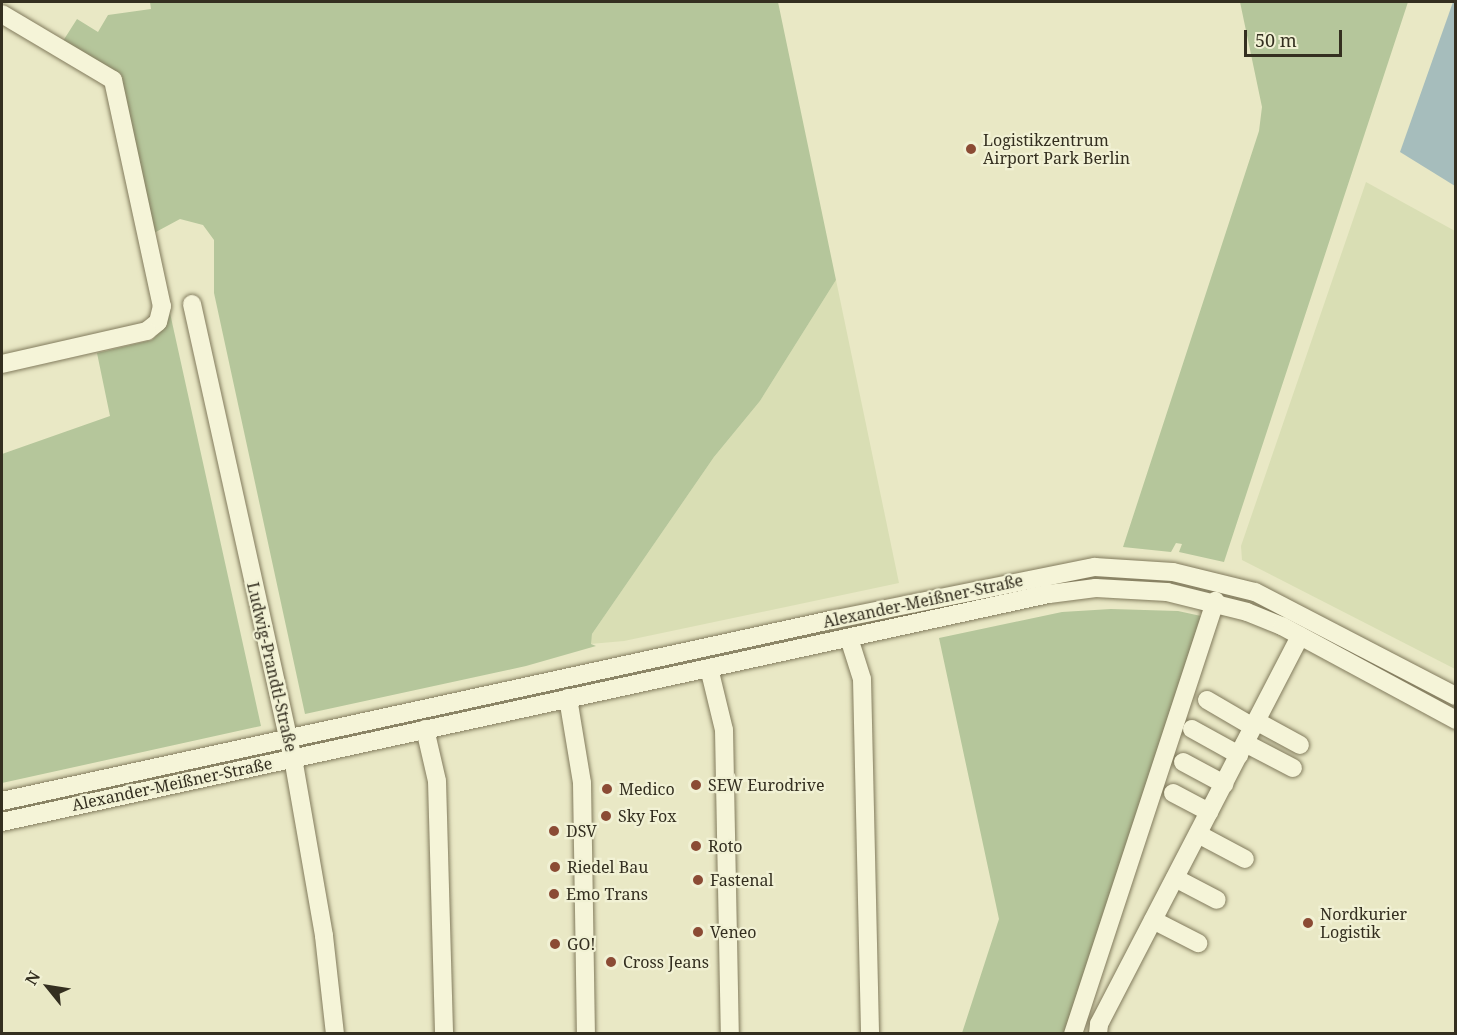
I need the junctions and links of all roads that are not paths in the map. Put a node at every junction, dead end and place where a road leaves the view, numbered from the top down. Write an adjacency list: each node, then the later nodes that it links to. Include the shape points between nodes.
1 (2, 14): 3 (street, via 113,80 162,306 158,322 147,332)
2 (192, 303): 22 (street, Ludwig-Prandtl-Straße)
3 (2, 364)
4 (1095, 567): 5 (street); 9 (street, Alexander-Meißner-Straße); 12 (street, Alexander-Meißner-Straße, via 1173,572 1255,592)
5 (1096, 588): 6 (street, Alexander-Meißner-Straße, via 1133,587); 8 (street, Alexander-Meißner-Straße, via 1048,594)
6 (1215, 601): 7 (street, Alexander-Meißner-Straße); 44 (street)
7 (1300, 636): 16 (street, Alexander-Meißner-Straße); 19 (street)
8 (849, 638): 10 (street, Alexander-Meißner-Straße); 43 (street, via 862,679)
9 (751, 639): 10 (street); 17 (street, Alexander-Meißner-Straße)
10 (755, 658): 11 (street, Alexander-Meißner-Straße)
11 (709, 668): 14 (street, Alexander-Meißner-Straße); 42 (street, via 724,730)
12 (1437, 687): 13 (street, Alexander-Meißner-Straße); 16 (street)
13 (1455, 696)
14 (568, 698): 21 (street, Alexander-Meißner-Straße); 41 (street, via 582,783)
15 (1207, 700): 19 (street)
16 (1426, 704): 18 (street, Alexander-Meißner-Straße)
17 (408, 711): 21 (street); 22 (street, Alexander-Meißner-Straße)
18 (1455, 720)
19 (1255, 724): 23 (street); 24 (street)
20 (1192, 729): 24 (street)
21 (418, 731): 25 (street, Alexander-Meißner-Straße); 40 (street, via 437,781)
22 (289, 737): 25 (street, Ludwig-Prandtl-Straße); 30 (street, Alexander-Meißner-Straße)
23 (1300, 745)
24 (1242, 749): 27 (street); 28 (street)
25 (293, 758): 32 (street, Alexander-Meißner-Straße); 39 (street, Ludwig-Prandtl-Straße, via 324,936)
26 (1183, 762): 28 (street)
27 (1293, 768)
28 (1224, 784): 31 (street)
29 (1173, 793): 31 (street)
30 (2, 801)
31 (1209, 812): 33 (street)
32 (2, 822)
33 (1198, 834): 34 (street); 35 (street)
34 (1245, 859)
35 (1175, 878): 36 (street); 37 (street)
36 (1217, 900)
37 (1153, 920): 38 (street); 45 (street)
38 (1198, 944)
39 (335, 1034)
40 (444, 1034)
41 (586, 1034)
42 (730, 1034)
43 (870, 1034)
44 (1073, 1034)
45 (1098, 1034)

